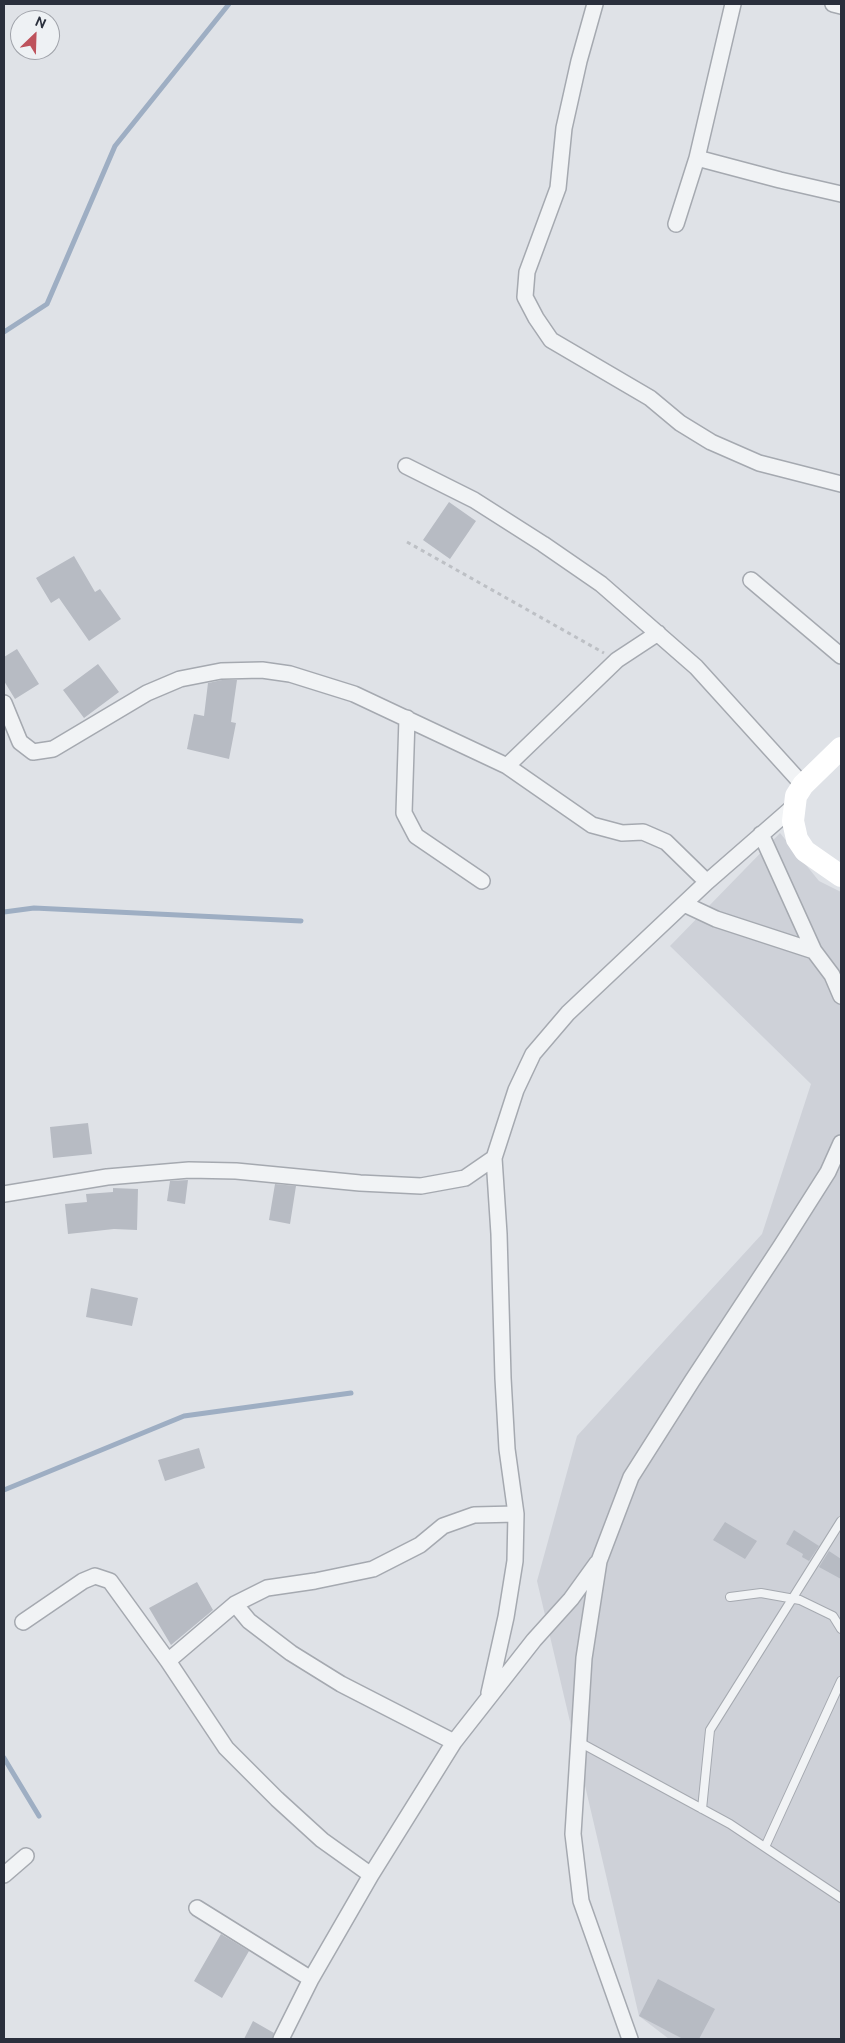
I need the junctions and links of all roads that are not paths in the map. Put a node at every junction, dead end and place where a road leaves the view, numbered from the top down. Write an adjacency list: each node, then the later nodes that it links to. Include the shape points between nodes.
1 (595, 4): 9 (street, via 564,128 558,188 528,272 525,296 536,318 551,340 650,398 680,423 711,442 759,462)
2 (734, 4): 5 (street)
3 (833, 4): 4 (street)
4 (841, 6)
5 (697, 158): 6 (street); 7 (street)
6 (841, 194)
7 (676, 224)
8 (406, 466): 11 (street, via 474,500 543,544 601,584)
9 (841, 484)
10 (751, 580): 12 (street)
11 (658, 633): 16 (street, via 618,660); 17 (street, via 696,667)
12 (841, 656)
13 (4, 703): 14 (street, via 20,742 34,752 53,749 147,693 172,682 220,671 262,670 290,674 354,694)
14 (407, 718): 16 (street); 21 (street, via 404,813 416,836)
15 (841, 748): 17 (street)
16 (507, 766): 22 (street, via 592,825 622,833 643,832 666,842)
17 (803, 785): 18 (street)
18 (793, 807): 19 (street); 20 (street, via 797,839 805,851)
19 (761, 834): 22 (street); 24 (street)
20 (841, 876)
21 (482, 881)
22 (707, 882): 23 (street)
23 (684, 904): 24 (street, via 716,919); 27 (street, via 568,1013 533,1054 516,1090)
24 (814, 950): 25 (street, via 832,975)
25 (841, 996)
26 (841, 1143): 31 (street, via 828,1172 782,1246 631,1477)
27 (494, 1158): 28 (street, via 465,1178 421,1186 189,1170 107,1177); 29 (street, via 507,1449)
28 (4, 1194)
29 (516, 1514): 34 (street, via 474,1516 443,1526 420,1545 373,1569 267,1588); 39 (street, via 515,1561)
30 (841, 1521): 33 (lane)
31 (599, 1561): 39 (street); 41 (street, via 584,1658)
32 (730, 1597): 33 (lane, via 761,1593)
33 (793, 1598): 36 (lane, via 833,1616); 42 (lane, via 710,1730)
34 (235, 1604): 37 (street); 40 (street, via 249,1621 291,1653 341,1684)
35 (23, 1622): 37 (street, via 95,1576 110,1581)
36 (841, 1629)
37 (168, 1661): 46 (street, via 226,1748 322,1840)
38 (841, 1681): 43 (lane)
39 (489, 1697): 40 (street)
40 (454, 1742): 46 (street)
41 (578, 1742): 42 (lane); 51 (street, via 573,1834 581,1901)
42 (702, 1810): 43 (lane)
43 (765, 1848): 47 (lane)
44 (26, 1856): 45 (street)
45 (4, 1875)
46 (371, 1875): 49 (street)
47 (841, 1898)
48 (197, 1908): 49 (street)
49 (311, 1980): 50 (street)
50 (281, 2039)
51 (630, 2039)

